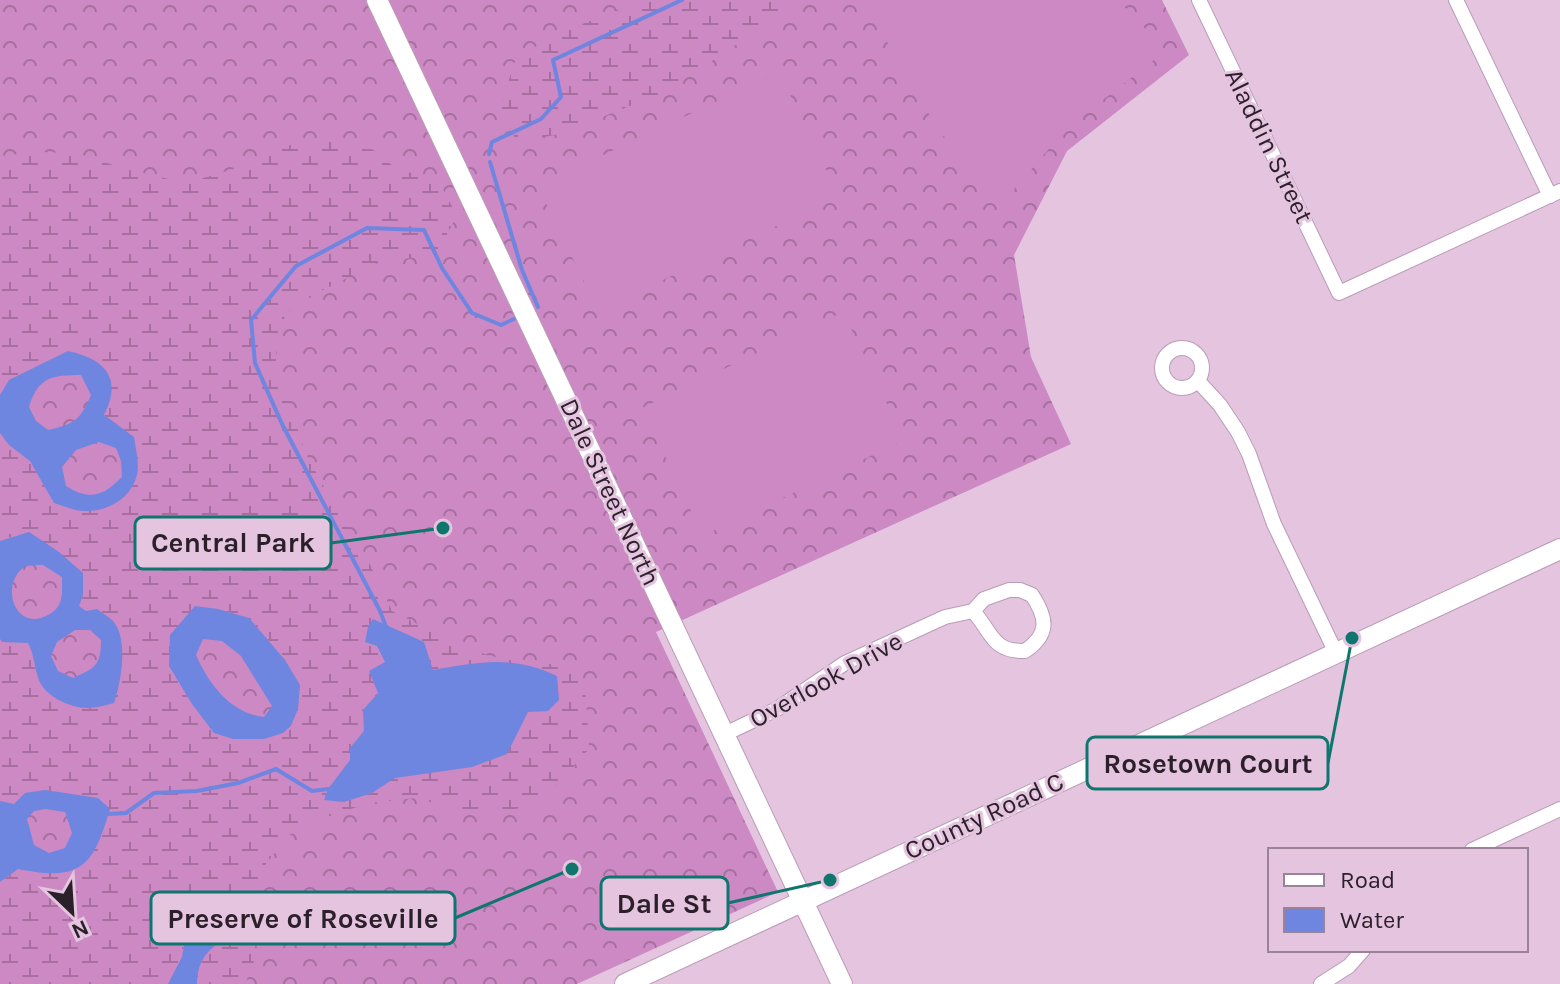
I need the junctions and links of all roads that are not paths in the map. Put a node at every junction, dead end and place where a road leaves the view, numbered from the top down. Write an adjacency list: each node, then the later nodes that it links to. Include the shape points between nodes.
1 (377, 0): 9 (main road, Dale Street North)
2 (1199, 0): 4 (street, Aladdin Street, via 1339,293)
3 (1456, 0): 4 (street)
4 (1555, 194)
5 (1198, 381): 8 (street, via 1244,443 1274,524)
6 (1560, 549): 8 (main road, County Road C)
7 (973, 611): 7 (street, Overlook Drive, via 1002,648 1025,651 1043,633 1040,607 1020,590 984,599); 9 (street, Overlook Drive, via 945,617 845,663 777,709)
8 (1336, 653): 12 (main road, County Road C)
9 (725, 734): 12 (main road, Dale Street North)
10 (1560, 809): 11 (street)
11 (1476, 848)
12 (803, 900): 14 (main road, County Road C); 15 (main road, Dale Street North)
13 (1361, 952): 16 (street)
14 (625, 984)
15 (842, 984)
16 (1321, 984)

